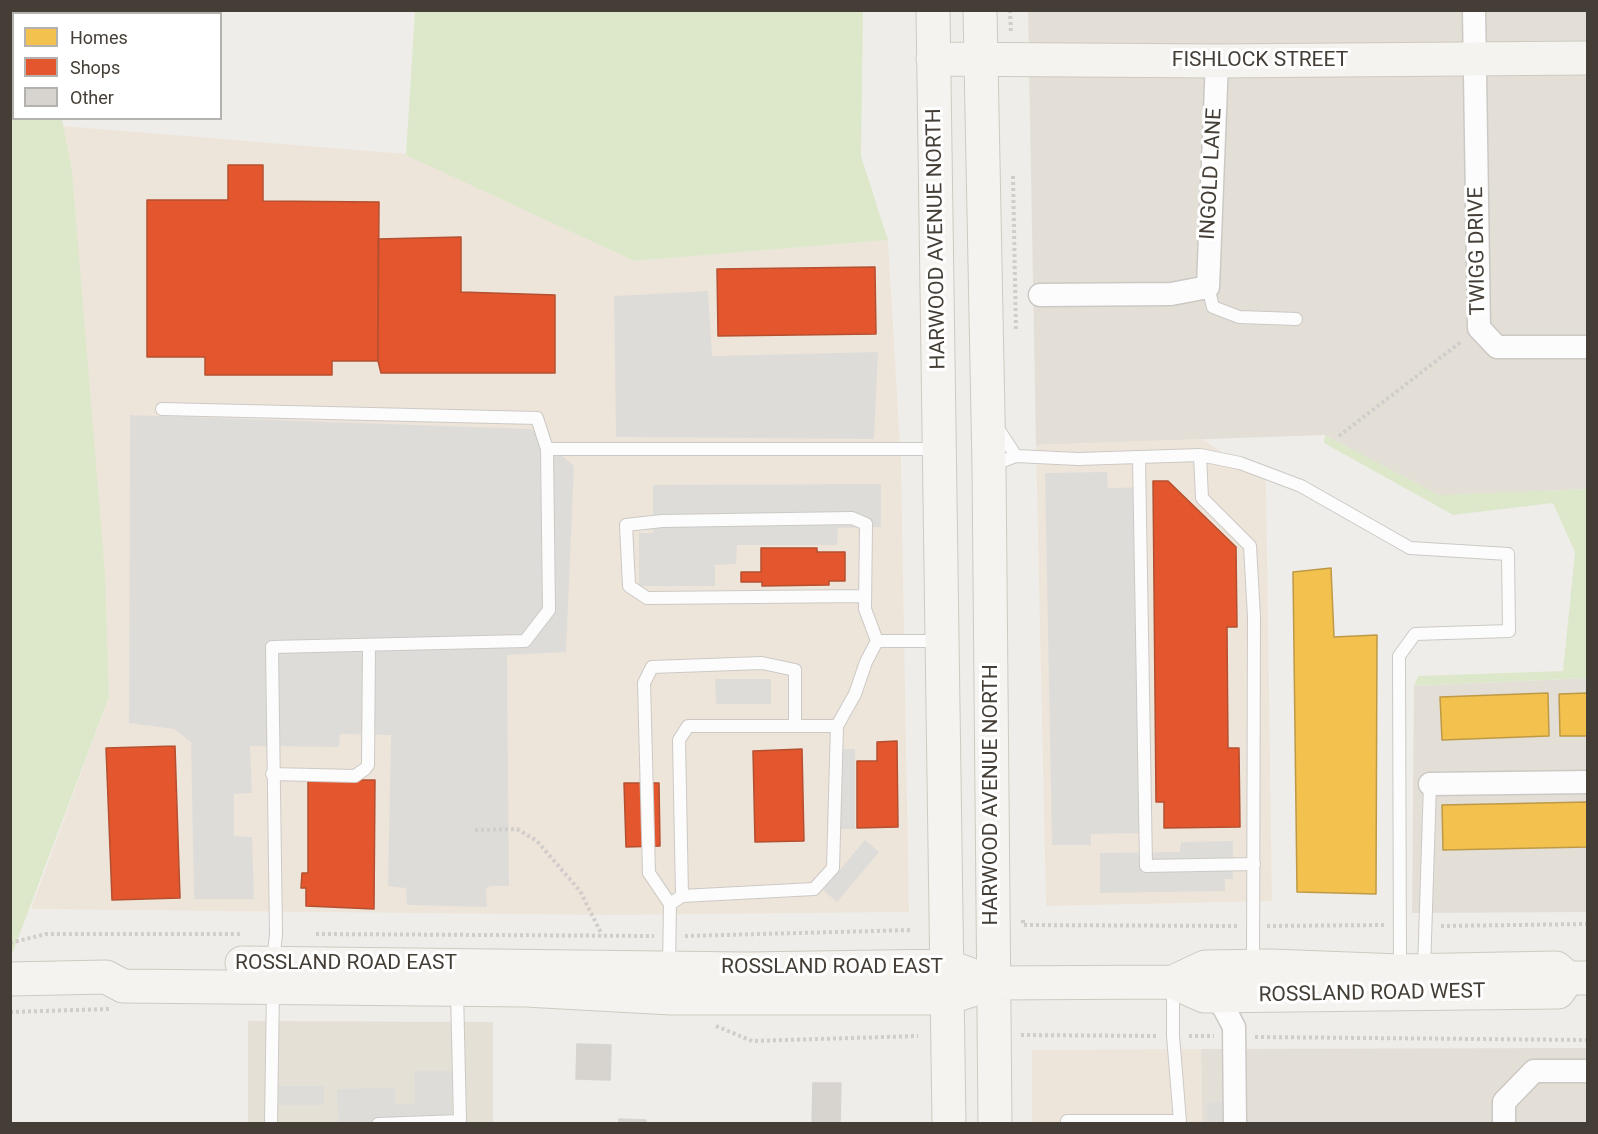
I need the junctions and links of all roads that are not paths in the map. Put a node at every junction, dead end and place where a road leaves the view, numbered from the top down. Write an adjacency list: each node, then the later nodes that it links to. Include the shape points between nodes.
1 (933, 10): 6 (main road, HARWOOD AVENUE NORTH)
2 (980, 10): 7 (main road, HARWOOD AVENUE NORTH)
3 (1474, 10): 4 (street, TWIGG DRIVE)
4 (1476, 57): 5 (main road, FISHLOCK STREET); 8 (main road, FISHLOCK STREET); 12 (street, TWIGG DRIVE, via 1479,328 1497,347)
5 (1587, 58)
6 (933, 59): 7 (main road, FISHLOCK STREET); 17 (main road, HARWOOD AVENUE NORTH)
7 (982, 60): 8 (main road, FISHLOCK STREET); 18 (main road, HARWOOD AVENUE NORTH, via 988,415)
8 (1217, 61): 9 (street, INGOLD LANE)
9 (1208, 287): 10 (street, via 1172,294); 11 (lane, via 1213,307 1230,314)
10 (1040, 295)
11 (1296, 319)
12 (1587, 347)
13 (162, 409): 14 (lane, via 537,418)
14 (547, 449): 17 (lane); 22 (lane, via 549,610 525,641)
15 (1200, 455): 16 (lane); 28 (lane, via 1202,498 1250,546 1254,617); 33 (lane, via 1240,463 1301,486 1410,548 1509,554 1509,631 1415,634 1399,656 1400,925)
16 (1139, 458): 18 (lane); 28 (lane, via 1146,866)
17 (940, 459): 18 (main road); 21 (main road, HARWOOD AVENUE NORTH)
18 (1003, 461): 39 (main road, HARWOOD AVENUE NORTH)
19 (865, 596): 19 (lane, via 866,524 852,518 626,525 629,586 647,598); 20 (lane, via 865,609)
20 (876, 641): 21 (lane); 24 (lane, via 855,694)
21 (942, 641): 37 (main road, HARWOOD AVENUE NORTH)
22 (369, 645): 25 (lane, via 365,769 355,776); 25 (lane, via 272,647)
23 (795, 726): 24 (lane); 29 (lane, via 688,726 680,740); 30 (lane, via 795,670 762,663 652,667 644,683 649,873)
24 (837, 726): 29 (lane, via 833,868 814,889)
25 (272, 774): 32 (lane)
26 (1587, 782): 27 (street)
27 (1430, 784): 33 (lane, via 1425,926)
28 (1254, 864): 36 (lane)
29 (682, 896): 30 (lane)
30 (670, 904): 31 (lane)
31 (669, 952): 32 (main road, ROSSLAND ROAD EAST); 37 (main road, ROSSLAND ROAD EAST, via 746,969)
32 (274, 961): 35 (main road, ROSSLAND ROAD EAST, via 123,986 106,977); 40 (main road, ROSSLAND ROAD EAST); 47 (lane)
33 (1412, 971): 34 (main road, ROSSLAND ROAD WEST, via 1556,968); 36 (main road, ROSSLAND ROAD WEST)
34 (1578, 978): 36 (main road, ROSSLAND ROAD WEST, via 1558,992)
35 (10, 979)
36 (1255, 981): 38 (main road, ROSSLAND ROAD WEST, via 1205,967); 41 (main road, ROSSLAND ROAD WEST); 42 (street)
37 (947, 982): 39 (main road, ROSSLAND ROAD EAST); 40 (main road, ROSSLAND ROAD EAST, via 671,998); 49 (main road, HARWOOD AVENUE NORTH)
38 (1173, 982): 39 (main road, ROSSLAND ROAD WEST); 41 (main road, ROSSLAND ROAD WEST, via 1204,996); 46 (lane)
39 (993, 983): 50 (main road, HARWOOD AVENUE NORTH)
40 (457, 989): 48 (lane, via 460,1121)
41 (1214, 996): 42 (street)
42 (1234, 1031): 52 (street)
43 (1587, 1071): 53 (street, via 1534,1071 1504,1102)
44 (1102, 1122): 45 (lane); 51 (lane, via 1067,1120)
45 (1155, 1122): 46 (lane)
46 (1180, 1122)
47 (271, 1124)
48 (378, 1124)
49 (949, 1124)
50 (994, 1124)
51 (1067, 1124)
52 (1235, 1124)
53 (1504, 1124)

